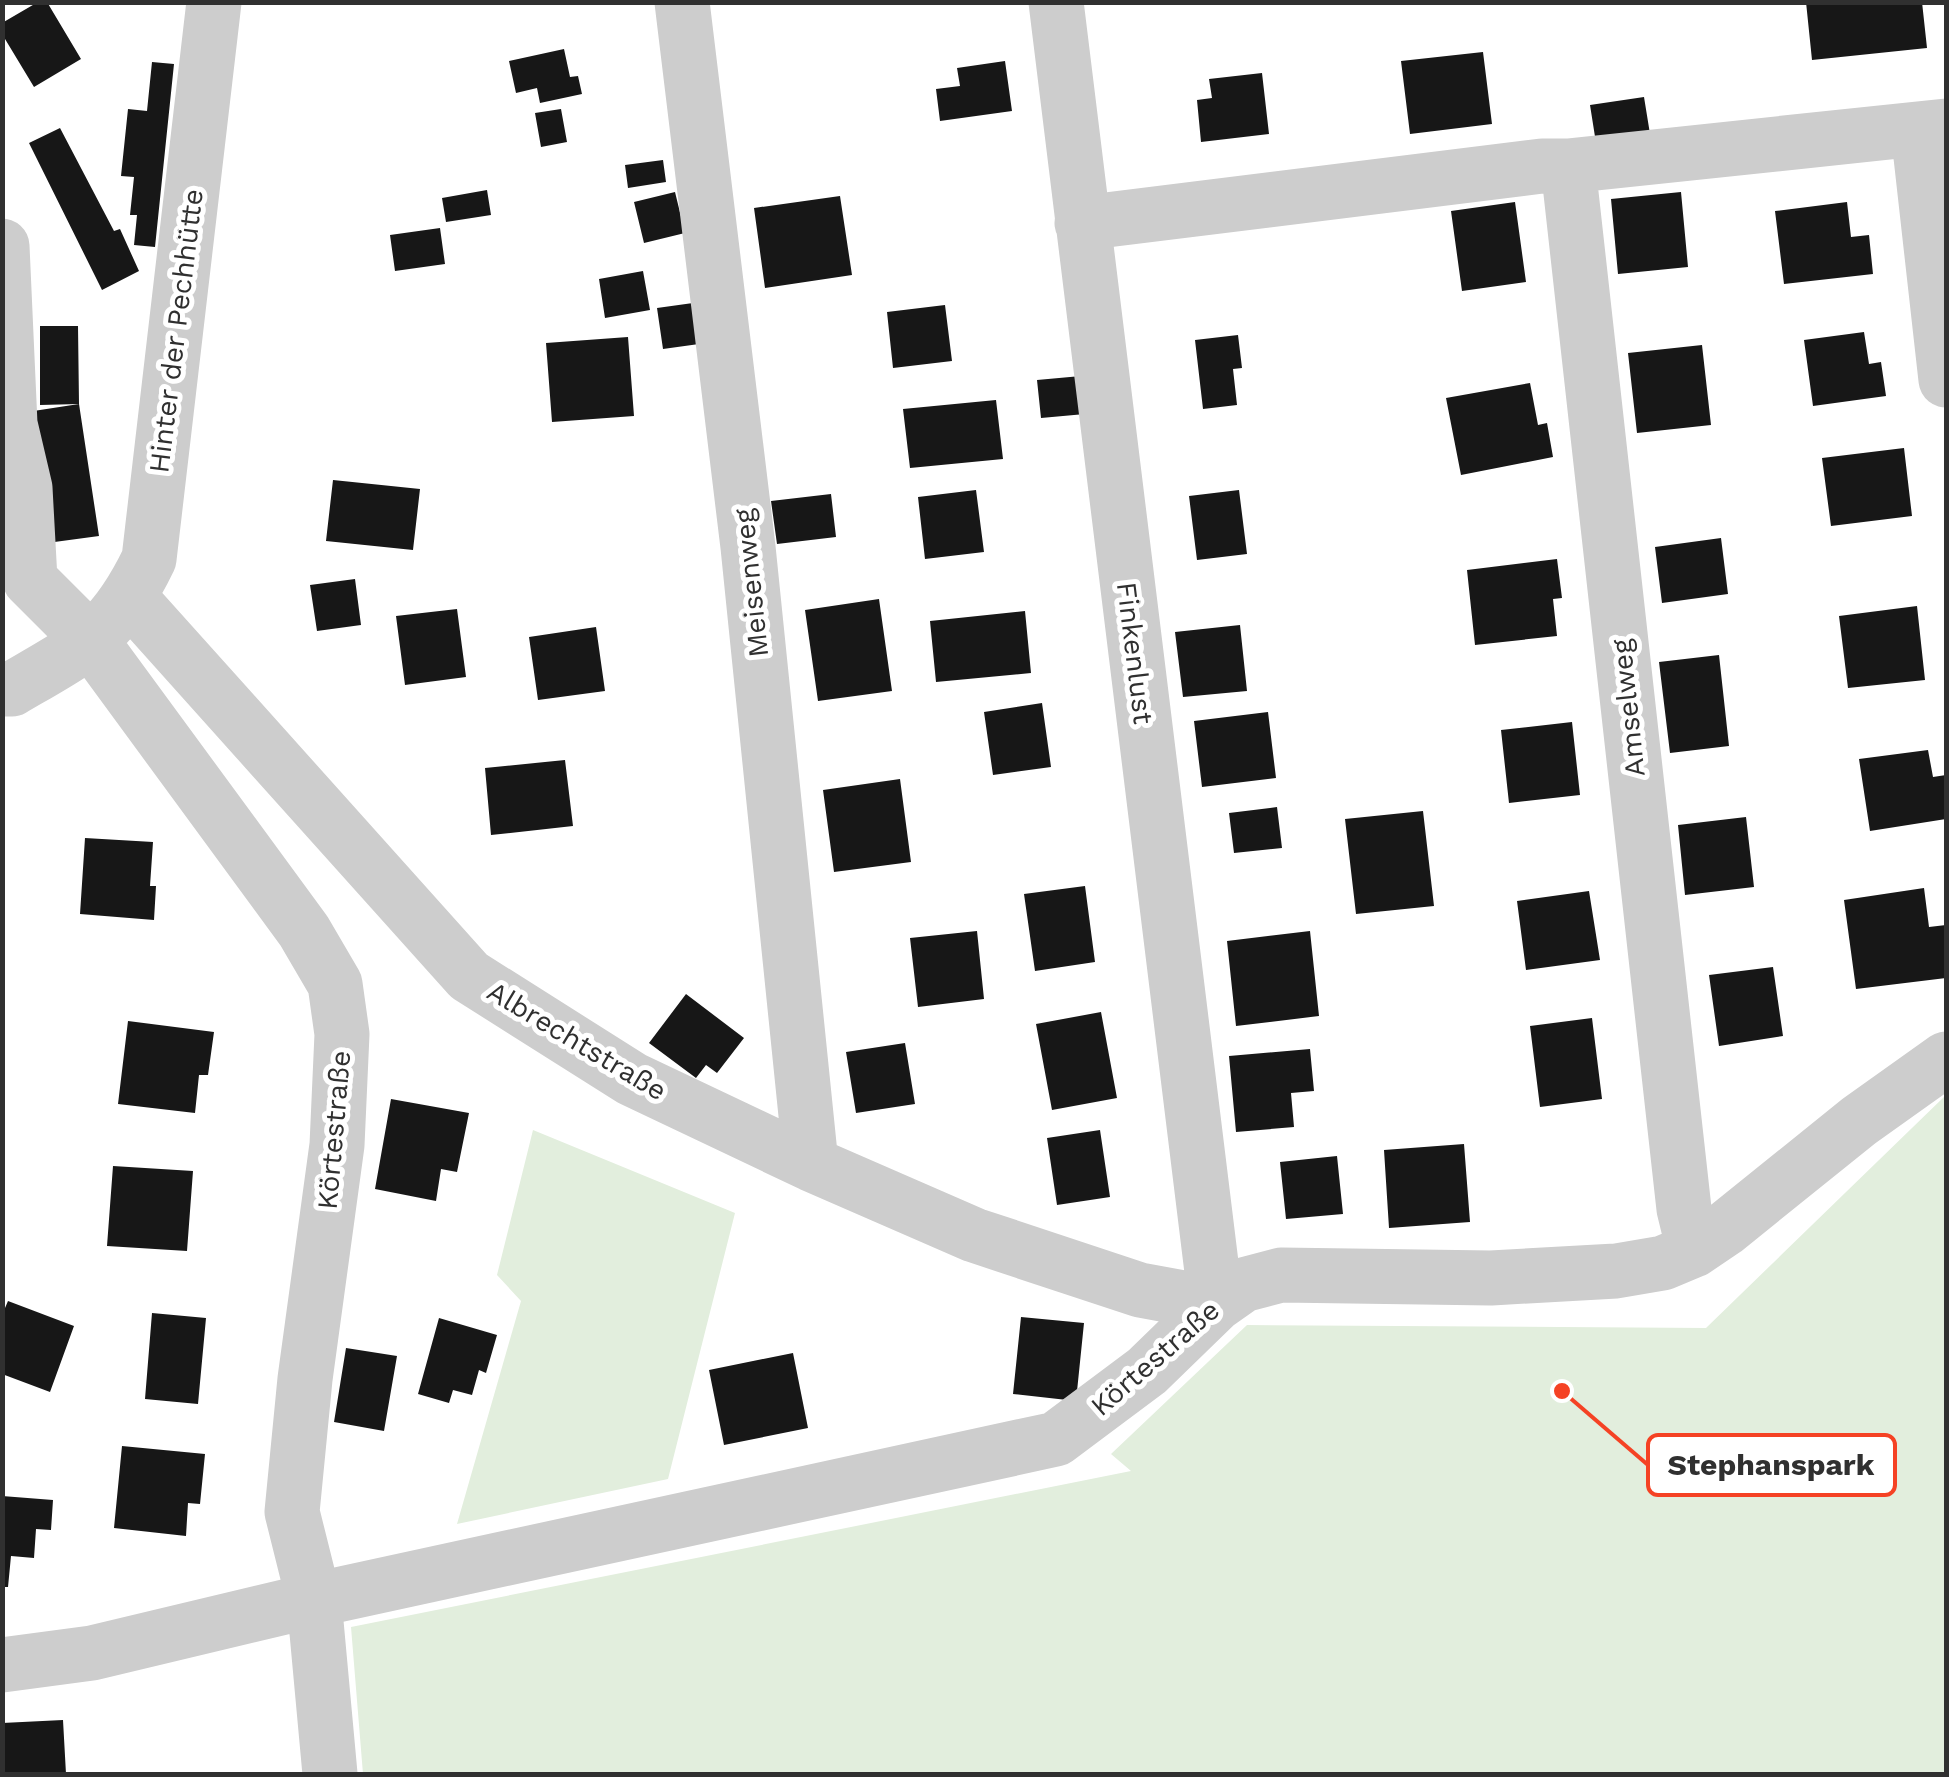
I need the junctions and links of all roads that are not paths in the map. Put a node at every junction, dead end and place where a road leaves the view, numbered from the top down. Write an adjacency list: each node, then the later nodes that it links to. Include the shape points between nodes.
1 (214, 2): 9 (street, Hinter der Pechhütte, via 149,559)
2 (682, 2): 13 (street, Meisenweg, via 748,547)
3 (1056, 2): 6 (street, Finkenlust)
4 (1932, 128): 5 (street); 8 (street)
5 (1568, 166): 6 (street); 14 (street, Amselweg, via 1684,1209)
6 (1082, 223): 15 (street, Finkenlust)
7 (2, 246): 10 (street, Körtestraße, via 10,424 24,488 30,580)
8 (1946, 380)
9 (130, 598): 10 (street, Hinter der Pechhütte); 13 (street, Albrechtstraße, via 470,976 632,1080)
10 (92, 642): 11 (street, Hinter der Pechhütte); 16 (street, Körtestraße, via 304,931 335,984 342,1034 337,1145 292,1512)
11 (2, 690)
12 (1946, 1058): 14 (street, Körtestraße)
13 (811, 1164): 15 (street, Albrechtstraße, via 974,1234 1140,1290)
14 (1694, 1250): 15 (street, Körtestraße, via 1663,1263 1580,1273 1281,1275 1242,1285)
15 (1216, 1304): 16 (street, Körtestraße, via 1147,1371 1056,1439)
16 (314, 1600): 17 (street, Körtestraße, via 92,1653); 18 (street)
17 (2, 1665)
18 (330, 1774)

